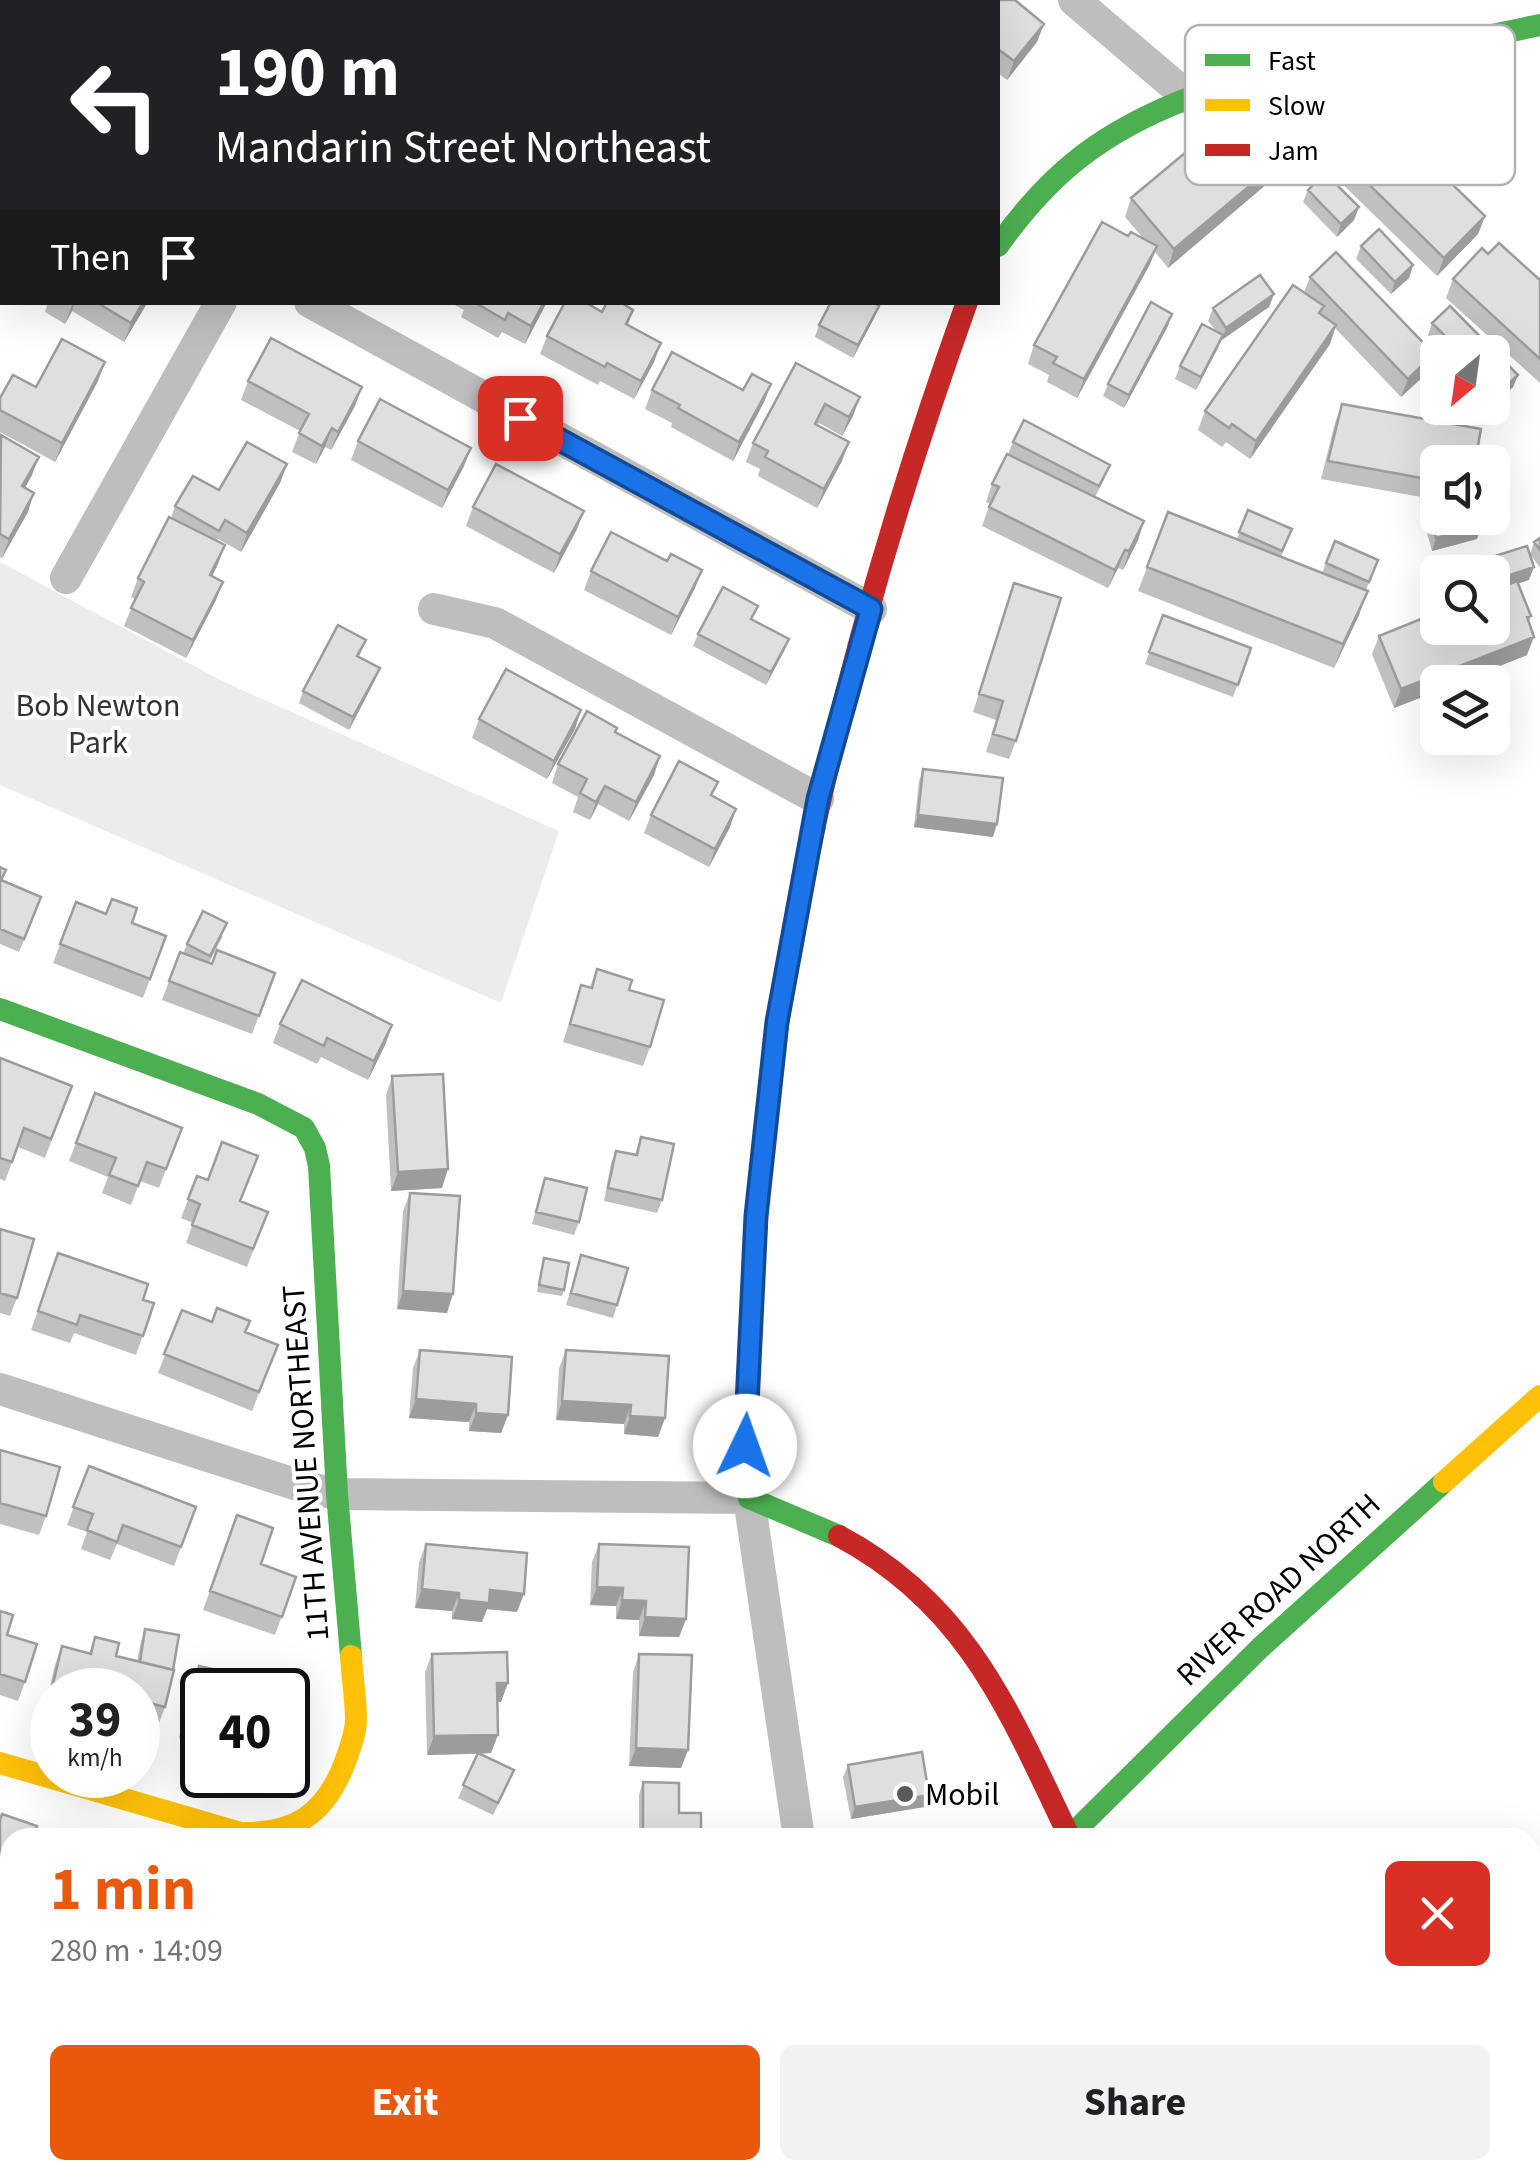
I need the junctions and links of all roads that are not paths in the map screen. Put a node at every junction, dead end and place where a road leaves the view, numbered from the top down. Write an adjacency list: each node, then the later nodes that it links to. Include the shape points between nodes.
1 (1074, 0): 4 (street)
2 (1540, 24): 3 (street)
3 (1515, 29)
4 (1185, 95)
5 (1185, 99): 6 (street, via 1143,114 1082,151 1030,199)
6 (1000, 243)
7 (220, 305): 10 (street)
8 (315, 305): 12 (street)
9 (966, 305): 12 (street, via 921,430)
10 (66, 578)
11 (434, 609): 13 (street, via 495,623)
12 (871, 609): 13 (street)
13 (818, 799): 18 (street, via 777,1022 756,1216 745,1446)
14 (0, 1009): 17 (street, 11TH AVENUE NORTHEAST, via 258,1104 304,1128 320,1166)
15 (0, 1389): 17 (street)
16 (1540, 1396): 24 (street, RIVER ROAD NORTH, via 1260,1648)
17 (336, 1494): 18 (street); 21 (street, 11TH AVENUE NORTHEAST, via 356,1722 332,1792)
18 (749, 1498): 22 (street); 23 (street, via 870,1553 932,1602 987,1678)
19 (0, 1763): 20 (street, 11TH AVENUE NORTHEAST)
20 (224, 1828)
21 (284, 1828)
22 (798, 1828)
23 (1064, 1828)
24 (1078, 1828)

